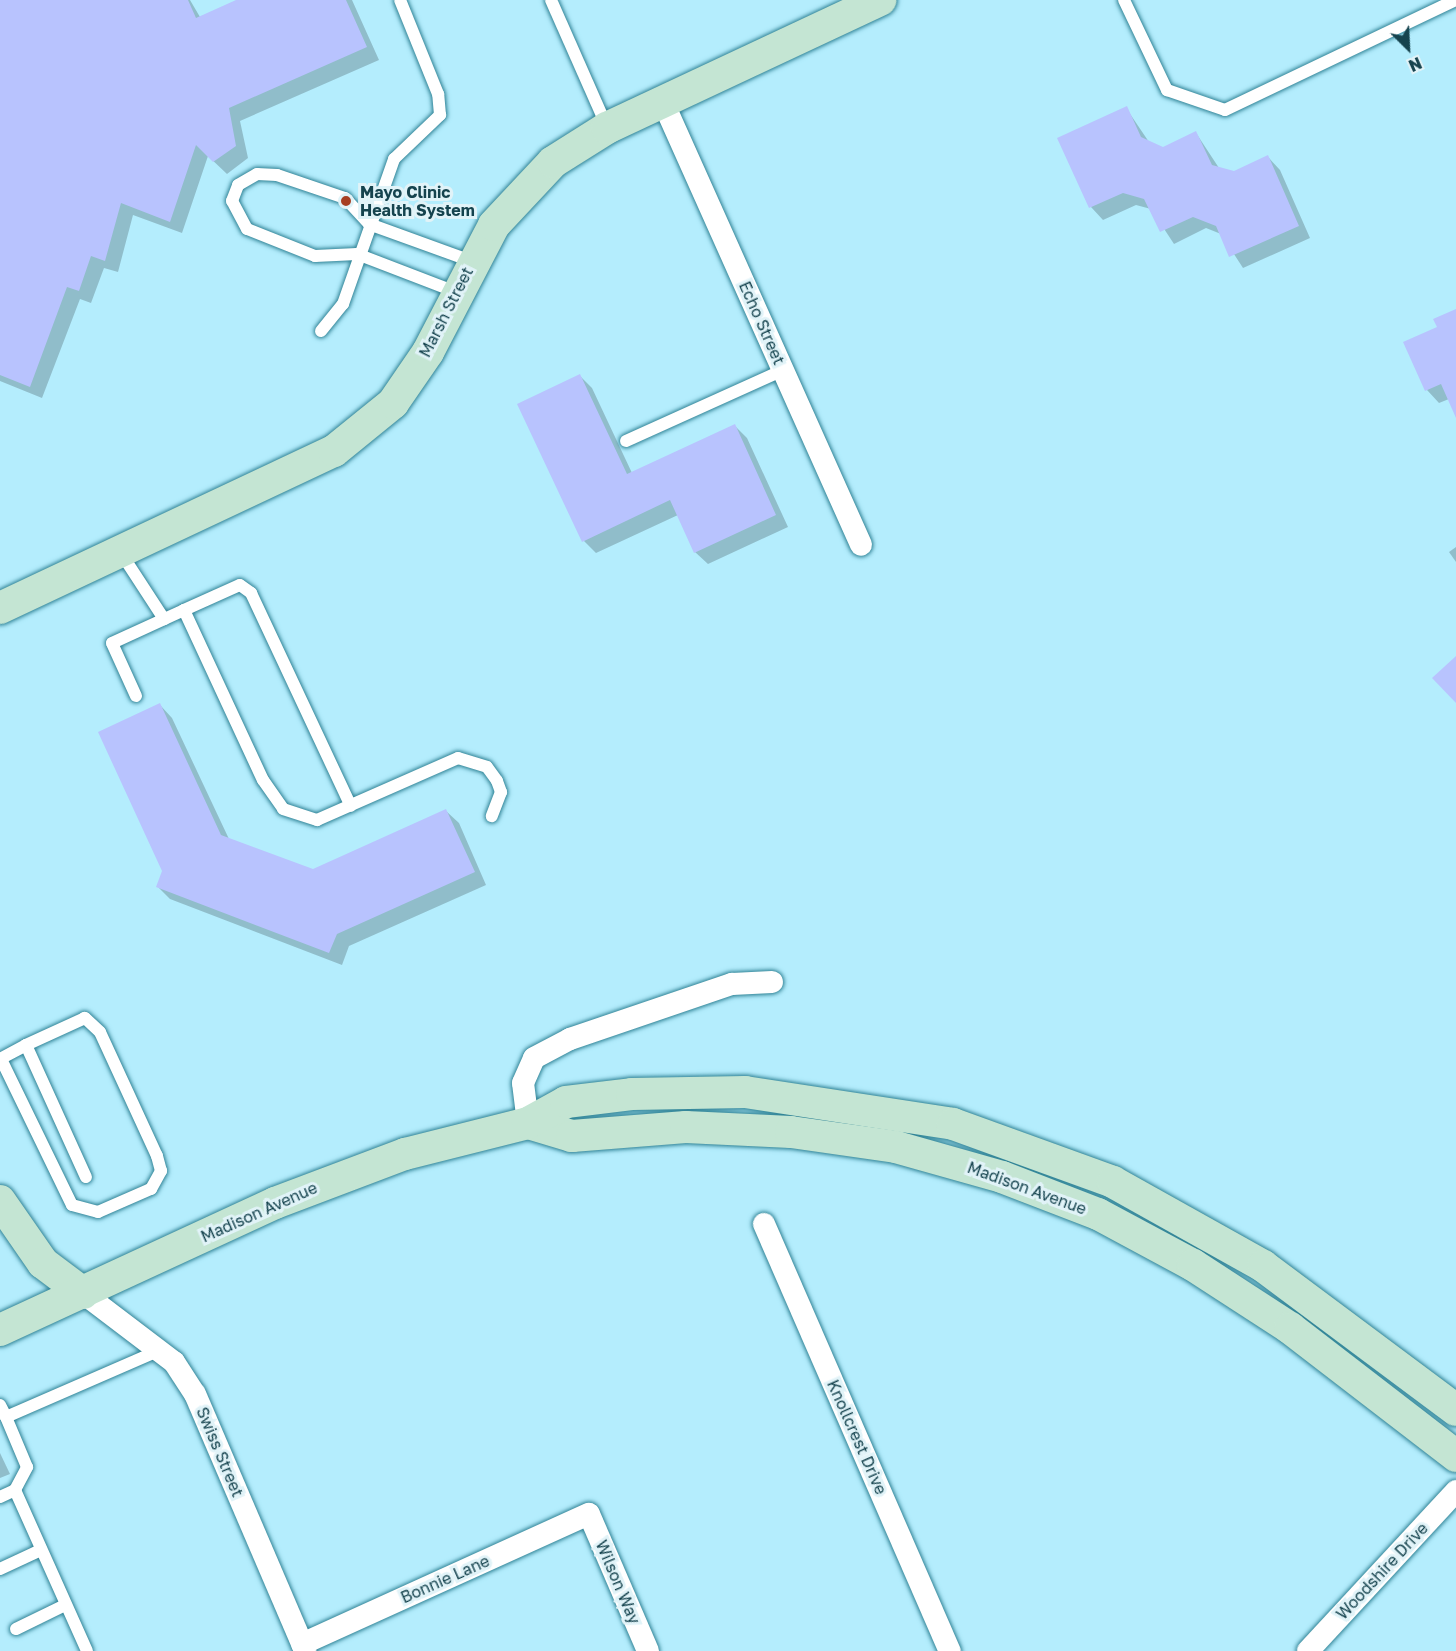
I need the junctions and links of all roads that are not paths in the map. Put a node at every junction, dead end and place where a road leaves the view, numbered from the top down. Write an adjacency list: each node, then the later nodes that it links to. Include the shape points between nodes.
1 (400, 0): 8 (lane, via 438,94 440,115 394,159)
2 (551, 0): 7 (lane)
3 (880, 0): 6 (main road, Marsh Street)
4 (1124, 0): 5 (lane, via 1167,90 1225,110)
5 (1456, 0)
6 (663, 102): 7 (main road, Marsh Street); 13 (street, Echo Street)
7 (608, 128): 10 (main road, Marsh Street, via 553,162 529,186)
8 (369, 224): 9 (lane); 9 (lane, via 345,198 277,174 257,174 237,184 232,201 247,229 315,256); 10 (lane)
9 (360, 255): 11 (lane); 12 (lane, via 343,304)
10 (471, 261): 11 (main road, Marsh Street)
11 (456, 292): 16 (main road, Marsh Street, via 428,352 393,403 333,451)
12 (321, 331)
13 (783, 370): 14 (lane); 15 (street, Echo Street)
14 (626, 441)
15 (861, 544)
16 (121, 553): 17 (main road, Marsh Street); 19 (lane)
17 (0, 608)
18 (184, 610): 19 (lane); 21 (lane, via 263,780 283,809 317,820); 21 (lane, via 240,585 251,593)
19 (164, 619): 20 (lane, via 112,643)
20 (136, 696)
21 (351, 806): 22 (lane, via 441,761 458,758 487,767 497,781 501,792)
22 (492, 816)
23 (772, 982): 26 (street, via 732,984 570,1039 534,1058 523,1083)
24 (26, 1045): 25 (lane); 25 (lane, via 85,1018 100,1032 157,1156 161,1172 151,1189 98,1212 72,1205); 27 (lane)
25 (1, 1059)
26 (528, 1123): 30 (main road, Madison Avenue, via 405,1154 343,1176); 34 (main road, Madison Avenue, via 566,1102 653,1093 745,1092 903,1112 1014,1143 1113,1182 1212,1234 1311,1299); 36 (main road, Madison Avenue, via 572,1136 686,1127 791,1132 896,1147 1012,1180 1098,1214 1193,1264 1290,1328)
27 (86, 1177)
28 (0, 1201): 30 (main road, via 43,1263)
29 (764, 1224): 48 (street, Knollcrest Drive)
30 (83, 1293): 31 (main road, Madison Avenue); 32 (street, Swiss Street)
31 (0, 1330)
32 (160, 1350): 35 (lane); 45 (street, Swiss Street, via 195,1394)
33 (0, 1405): 35 (lane)
34 (1456, 1410)
35 (6, 1417): 37 (lane, via 27,1467)
36 (1456, 1456)
37 (15, 1490): 39 (lane); 41 (lane)
38 (1456, 1491): 49 (street, Woodshire Drive)
39 (0, 1497)
40 (589, 1514): 45 (street, Bonnie Lane); 47 (street, Wilson Way)
41 (41, 1550): 42 (lane); 43 (lane)
42 (0, 1569)
43 (65, 1605): 44 (lane); 46 (lane)
44 (16, 1629)
45 (304, 1647)
46 (87, 1651)
47 (648, 1651)
48 (950, 1651)
49 (1308, 1651)

